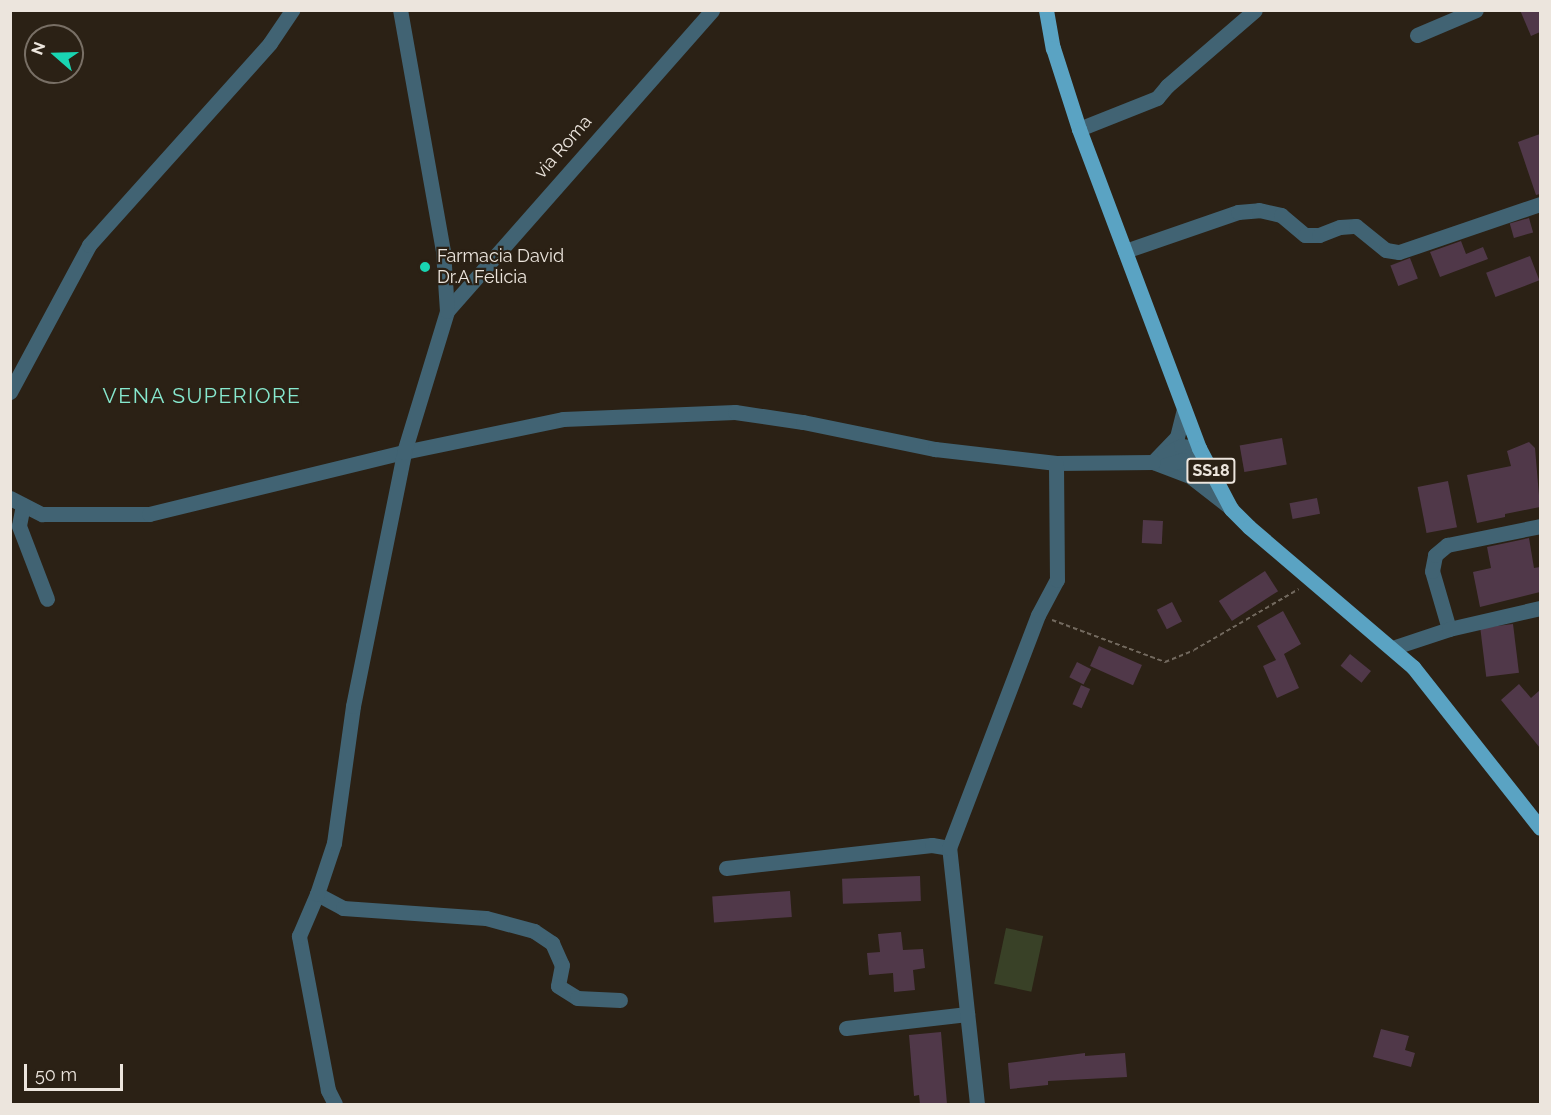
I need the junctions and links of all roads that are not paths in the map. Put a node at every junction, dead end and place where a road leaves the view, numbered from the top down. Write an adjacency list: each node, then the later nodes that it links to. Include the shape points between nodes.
1 (292, 10): 12 (street, via 270,43 89,245)
2 (400, 10): 11 (street, via 443,251)
3 (712, 10): 11 (street, via Roma)
4 (1046, 10): 8 (main road, SS18, via 1053,48)
5 (1255, 10): 8 (street, via 1157,98)
6 (1476, 10): 7 (street)
7 (1416, 35)
8 (1079, 129): 10 (main road, SS18)
9 (1540, 204): 10 (street, via 1399,252 1386,250 1356,226 1305,235 1281,215 1259,210 1238,212)
10 (1125, 251): 13 (main road, SS18)
11 (447, 311): 15 (street)
12 (10, 392)
13 (1184, 409): 14 (main road, SS18); 16 (street, via 1177,437)
14 (1199, 448): 16 (street, via 1183,460); 19 (main road, SS18)
15 (404, 453): 17 (street, via 563,419 735,412 935,449); 18 (street, via 149,514 42,514); 28 (street, via 353,706 334,843)
16 (1160, 460): 17 (street); 19 (street, via 1190,476)
17 (1056, 463): 26 (street, via 1057,580 1038,615)
18 (17, 502): 21 (street, via 19,526)
19 (1231, 508): 24 (main road, SS18, via 1249,528)
20 (1540, 526): 23 (street, via 1447,546 1435,555 1432,571)
21 (47, 598)
22 (1540, 608): 23 (street)
23 (1449, 629): 24 (street)
24 (1392, 648): 25 (main road, SS18, via 1413,667)
25 (1540, 828)
26 (949, 848): 27 (street, via 932,845); 30 (street)
27 (726, 868)
28 (317, 894): 29 (street, via 343,908 486,918 534,931 552,944 562,965 558,986 577,998); 32 (street, via 299,936)
29 (620, 1000)
30 (967, 1014): 31 (street); 34 (street)
31 (846, 1028)
32 (325, 1097): 33 (street)
33 (335, 1104)
34 (977, 1104)

